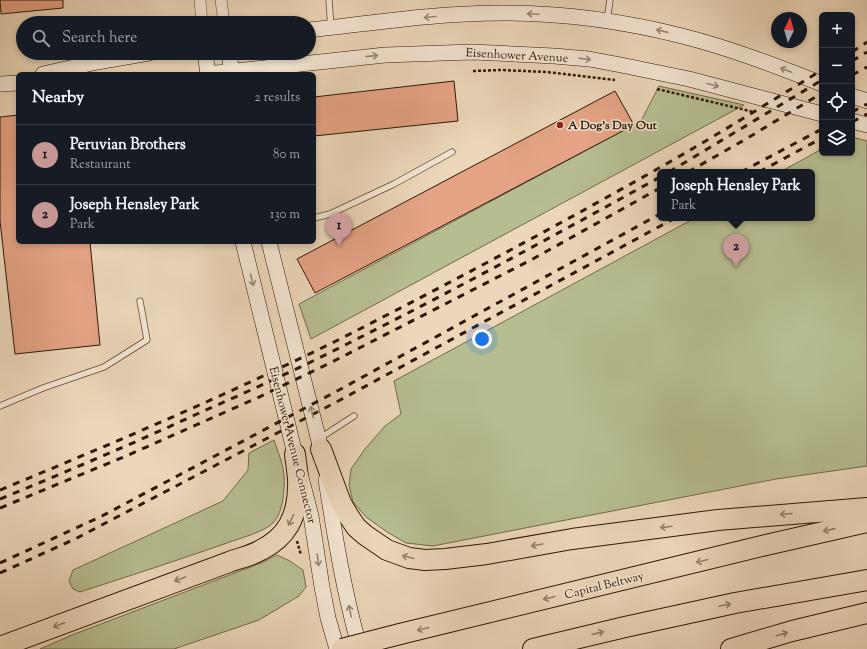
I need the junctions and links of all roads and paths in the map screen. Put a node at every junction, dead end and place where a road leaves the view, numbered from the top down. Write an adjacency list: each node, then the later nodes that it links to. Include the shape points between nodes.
1 (200, 0): 5 (street)
2 (221, 0): 6 (street)
3 (329, 0): 8 (lane)
4 (610, 0): 7 (lane)
5 (201, 16)
6 (223, 16)
7 (607, 21): 8 (main road, one-way to 8, via 572,16 496,13); 21 (main road, one-way to 7, via 754,58 680,35)
8 (331, 28): 9 (main road)
9 (316, 29)
10 (346, 59): 18 (main road, Eisenhower Avenue); 19 (main road); 26 (main road, Eisenhower Avenue, one-way to 26, via 472,52 589,59 689,79)
11 (109, 60): 15 (main road)
12 (206, 60): 16 (main road)
13 (230, 60): 17 (main road)
14 (473, 71): 20 (path, via 547,72)
15 (51, 72)
16 (207, 72)
17 (231, 72)
18 (239, 72)
19 (307, 72)
20 (620, 80)
21 (819, 83)
22 (650, 87): 25 (path)
23 (855, 97): 24 (main road)
24 (867, 101)
25 (756, 113)
26 (819, 113)
27 (855, 122): 28 (main road)
28 (867, 125)
29 (452, 152): 30 (lane, via 394,184 330,214)
30 (316, 218)
31 (243, 244): 37 (main road, Eisenhower Avenue Connector, one-way to 37)
32 (270, 244): 36 (main road, Eisenhower Avenue Connector, one-way to 32)
33 (140, 301): 34 (lane, via 147,340 104,367)
34 (0, 406)
35 (354, 416): 36 (lane)
36 (320, 444): 38 (highway, one-way to 36, via 718,520 572,539 445,560 425,560 409,558 387,550 356,527 340,503); 45 (main road, Eisenhower Avenue Connector, one-way to 36, via 337,550)
37 (295, 454): 42 (highway, one-way to 42, via 297,502 294,514 280,538 260,551); 43 (main road, Eisenhower Avenue Connector, one-way to 43, via 311,516 322,587)
38 (867, 508)
39 (867, 522): 44 (highway, Capital Beltway, one-way to 44, bridge)
40 (867, 580): 46 (highway, one-way to 40, via 736,603)
41 (867, 613): 47 (highway, one-way to 41)
42 (0, 647)
43 (336, 649)
44 (342, 649)
45 (360, 649)
46 (533, 649)
47 (731, 649)

